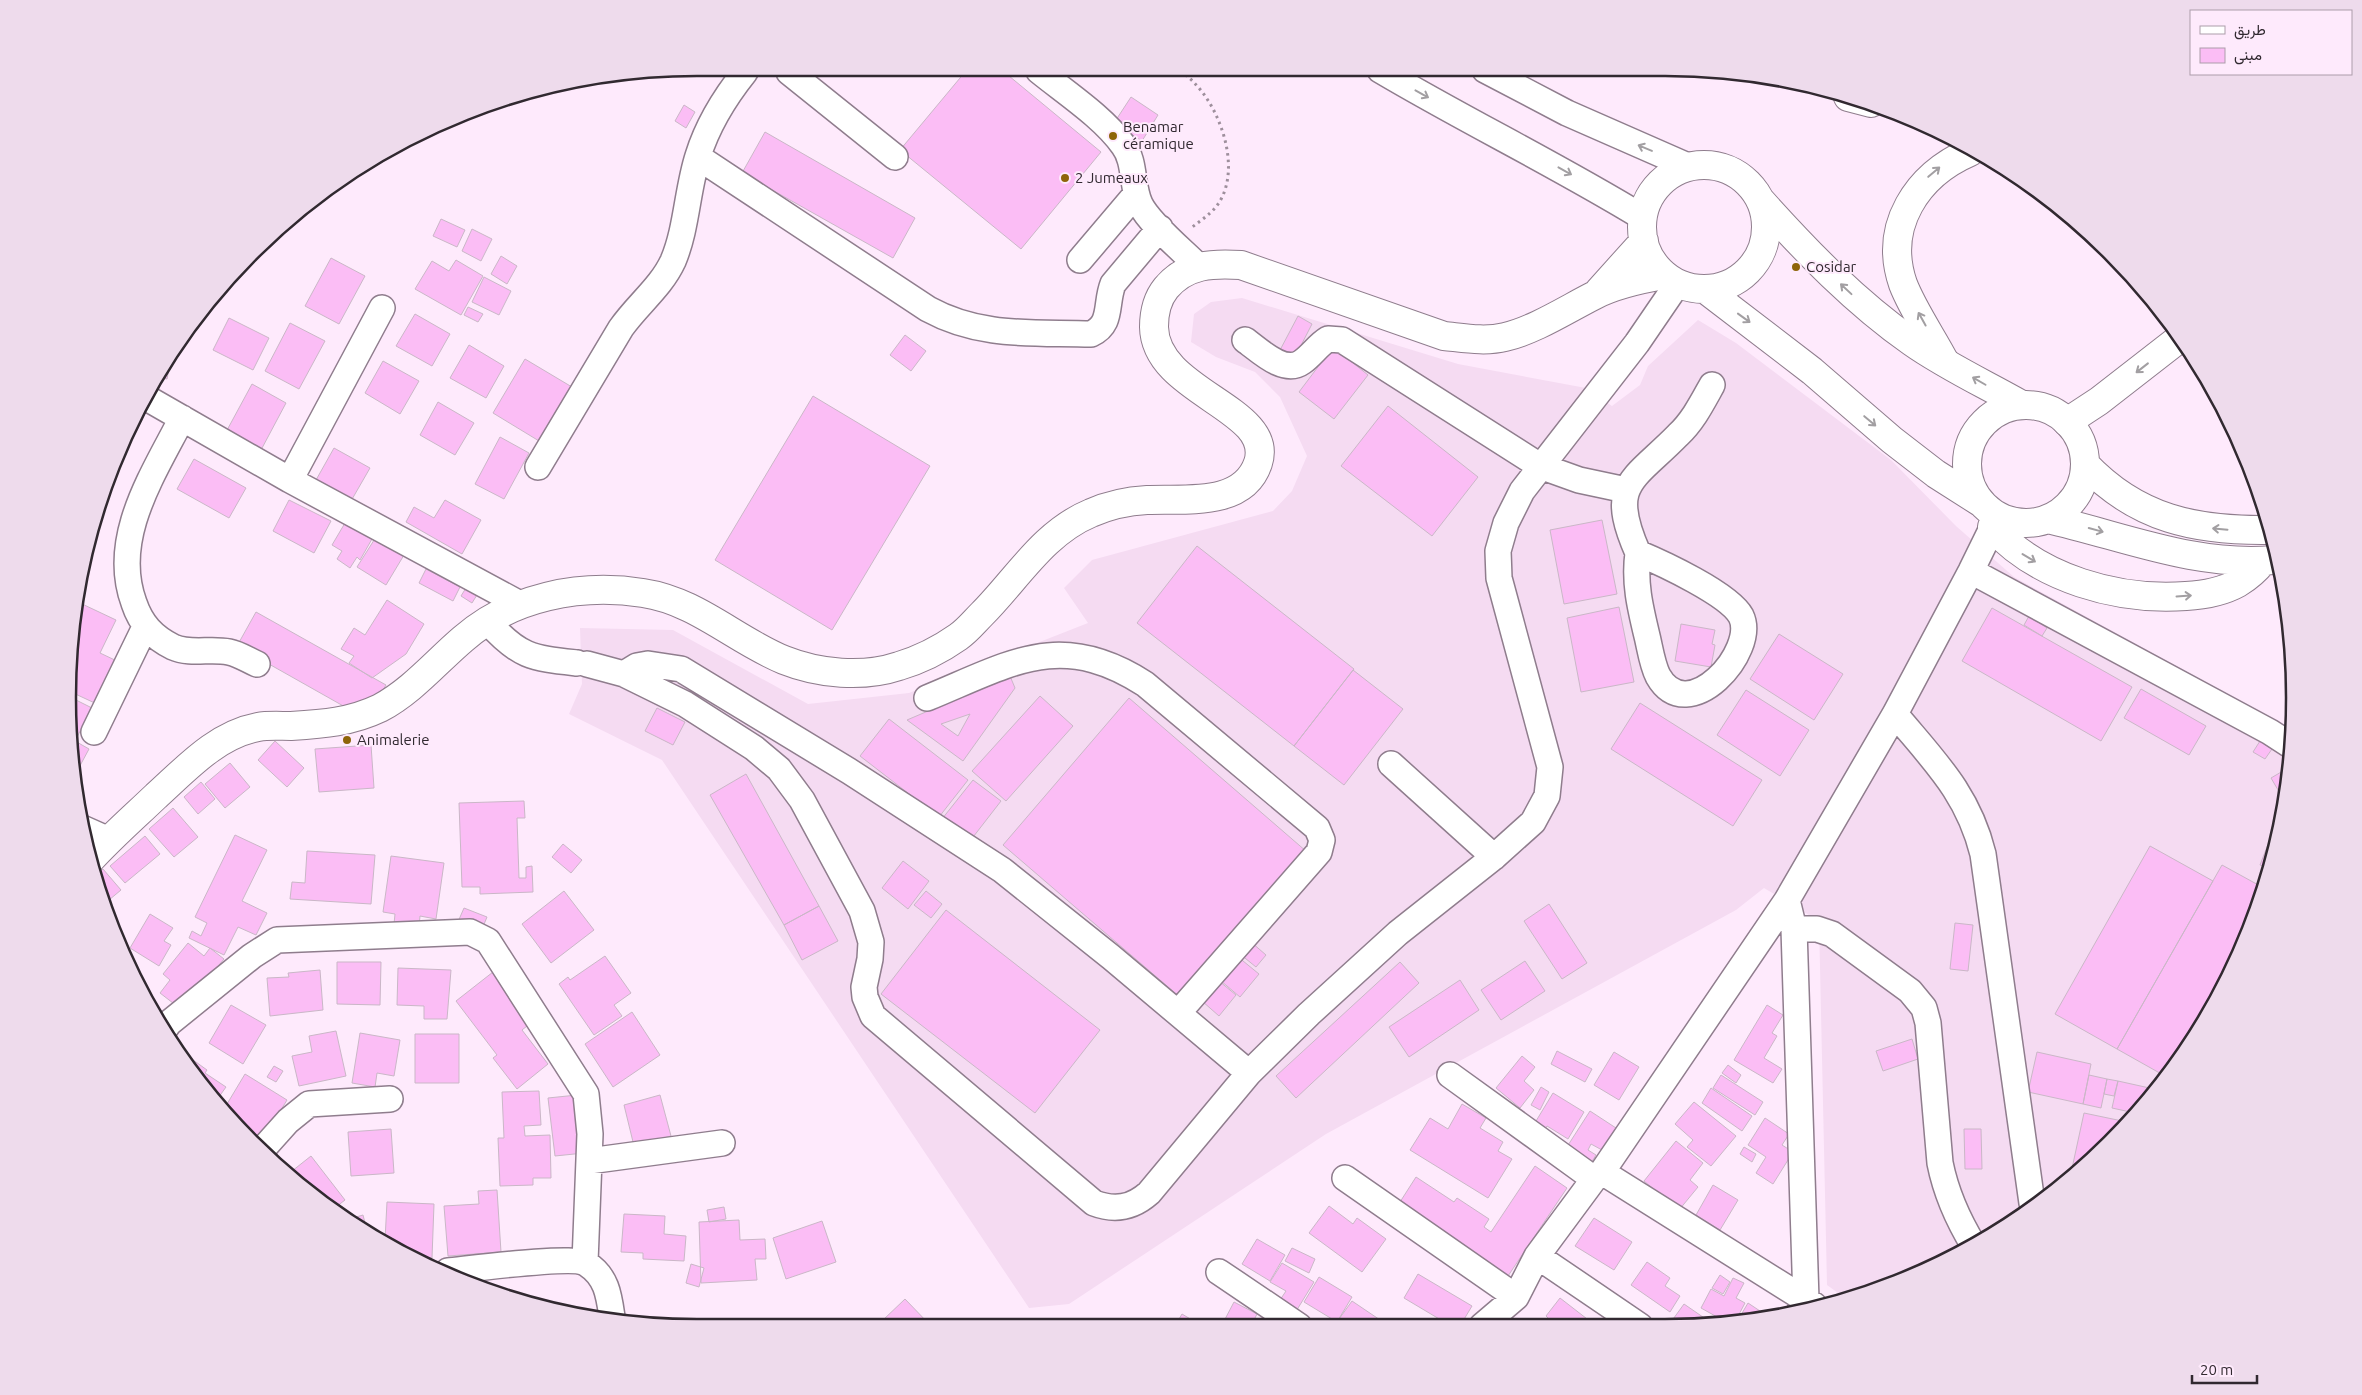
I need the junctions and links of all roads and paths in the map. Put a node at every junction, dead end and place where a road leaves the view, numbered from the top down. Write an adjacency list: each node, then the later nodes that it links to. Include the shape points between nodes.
1 (742, 76): 8 (street, via 720,109)
2 (794, 76): 9 (street)
3 (1045, 76): 11 (street, via 1123,144 1132,165)
4 (1185, 76): 14 (path, via 1203,94 1220,122 1229,174 1223,196 1208,216)
5 (1391, 76): 13 (street, one-way to 13, via 1558,168)
6 (1496, 76): 10 (street, one-way to 6, via 1567,113)
7 (1966, 154): 23 (main road, one-way to 7, via 1903,284 1899,234 1919,188 1944,165)
8 (698, 157): 14 (street, via 928,309 962,325 980,329 1091,334 1099,330 1107,316 1113,284); 31 (street, via 673,260 661,281 621,328)
9 (895, 157)
10 (1690, 167): 12 (main road, via 1718,166 1731,171); 13 (main road, via 1666,179 1656,189)
11 (1136, 194): 14 (street, via 1142,208); 15 (street)
12 (1760, 199): 18 (main road, via 1766,226 1760,253 1753,265 1738,279); 23 (main road, one-way to 12, via 1913,342 1852,294 1796,240)
13 (1643, 229): 17 (main road, via 1648,254); 19 (main road)
14 (1166, 234): 16 (street)
15 (1080, 260)
16 (1198, 266): 19 (main road, via 1241,265 1444,336 1480,340 1506,337); 40 (main road, via 1164,289 1156,304 1155,340 1160,355 1170,367 1224,406 1255,435 1260,459 1255,470 1245,483 1230,493 1198,499 1118,504 1067,525 1034,555 960,636 931,653 896,667 856,674 820,670 784,660 706,614 643,592 578,592)
17 (1671, 279): 18 (main road); 19 (main road, via 1630,282); 30 (street, via 1637,342)
18 (1705, 289): 34 (main road, one-way to 34, via 1805,365 1892,440)
19 (1596, 294)
20 (382, 308): 32 (street)
21 (1245, 340): 30 (street, via 1282,365 1292,366 1302,362 1328,339 1342,340)
22 (2174, 343): 28 (main road, one-way to 28)
23 (1945, 362): 26 (main road, one-way to 23)
24 (1712, 384): 33 (street, via 1687,426 1640,471)
25 (152, 401): 27 (street)
26 (2022, 405): 28 (main road, via 2050,410); 34 (main road, via 1995,414 1975,434 1967,461 1972,489)
27 (182, 418): 32 (street); 42 (street, via 135,516 127,547 127,579)
28 (2067, 422): 29 (main road, via 2079,438)
29 (2085, 464): 35 (main road, via 2084,478 2071,503); 36 (main road, one-way to 29, via 2215,529 2176,521 2133,504 2112,490)
30 (1540, 466): 33 (street, via 1579,480); 53 (street, via 1522,491 1506,523 1498,551 1499,578 1547,752 1550,782 1547,796 1533,822)
31 (538, 467)
32 (290, 480): 40 (street)
33 (1626, 490): 37 (street, via 1627,526)
34 (1990, 515): 35 (main road, via 2022,523); 38 (main road, one-way to 38, via 2011,546 2049,568 2096,587 2143,597 2203,595 2220,591); 39 (street)
35 (2048, 519): 38 (main road, one-way to 38, via 2188,556 2211,560)
36 (2263, 530)
37 (1638, 553): 37 (street, via 1638,602 1657,674 1667,686 1681,693 1702,691 1711,686 1735,654 1742,639 1741,616 1714,593)
38 (2271, 560)
39 (1971, 571): 46 (street); 48 (street)
40 (520, 604): 41 (main road)
41 (488, 622): 44 (street, via 526,655 582,663); 51 (main road, via 466,636 408,690 364,715 341,722 257,727 223,740 200,756)
42 (145, 627): 43 (street, via 175,648 189,652 231,652); 47 (street)
43 (257, 664)
44 (624, 674): 56 (street, via 638,666 659,664 681,669 699,679 1002,870); 58 (street, via 685,704 754,748 779,769 802,800 862,911 871,942 865,997 873,1016 1094,1203 1117,1208 1140,1201)
45 (927, 698): 56 (street, via 1037,656 1066,655 1094,659 1121,669 1145,684 1317,828 1322,840 1319,852)
46 (1895, 714): 54 (street); 66 (street, via 1960,794 1978,833)
47 (94, 732)
48 (2284, 740)
49 (1391, 764): 53 (street)
50 (91, 832): 51 (street)
51 (109, 840): 52 (main road)
52 (96, 854)
53 (1494, 857): 58 (street, via 1360,966)
54 (1788, 900): 55 (street); 64 (street)
55 (1794, 929): 67 (street, via 1817,929 1840,939 1910,990 1924,1008 1943,1178 1953,1207); 73 (street)
56 (1178, 1013): 58 (street)
57 (168, 1023): 63 (street, via 277,940 470,932 488,940 586,1094)
58 (1249, 1073)
59 (1450, 1075): 64 (street)
60 (390, 1099): 62 (street, via 309,1104)
61 (722, 1143): 63 (street)
62 (267, 1145)
63 (589, 1160): 69 (street)
64 (1598, 1175): 68 (street); 74 (street)
65 (1345, 1178): 72 (street)
66 (2031, 1198)
67 (1970, 1239)
68 (1537, 1256): 72 (street); 78 (street)
69 (585, 1262): 70 (street, via 553,1261); 75 (street, via 601,1276 608,1290)
70 (458, 1270)
71 (1219, 1272): 76 (street)
72 (1516, 1297): 77 (street)
73 (1807, 1302)
74 (1805, 1303)
75 (611, 1312)
76 (1289, 1319)
77 (1490, 1319)
78 (1630, 1319)

